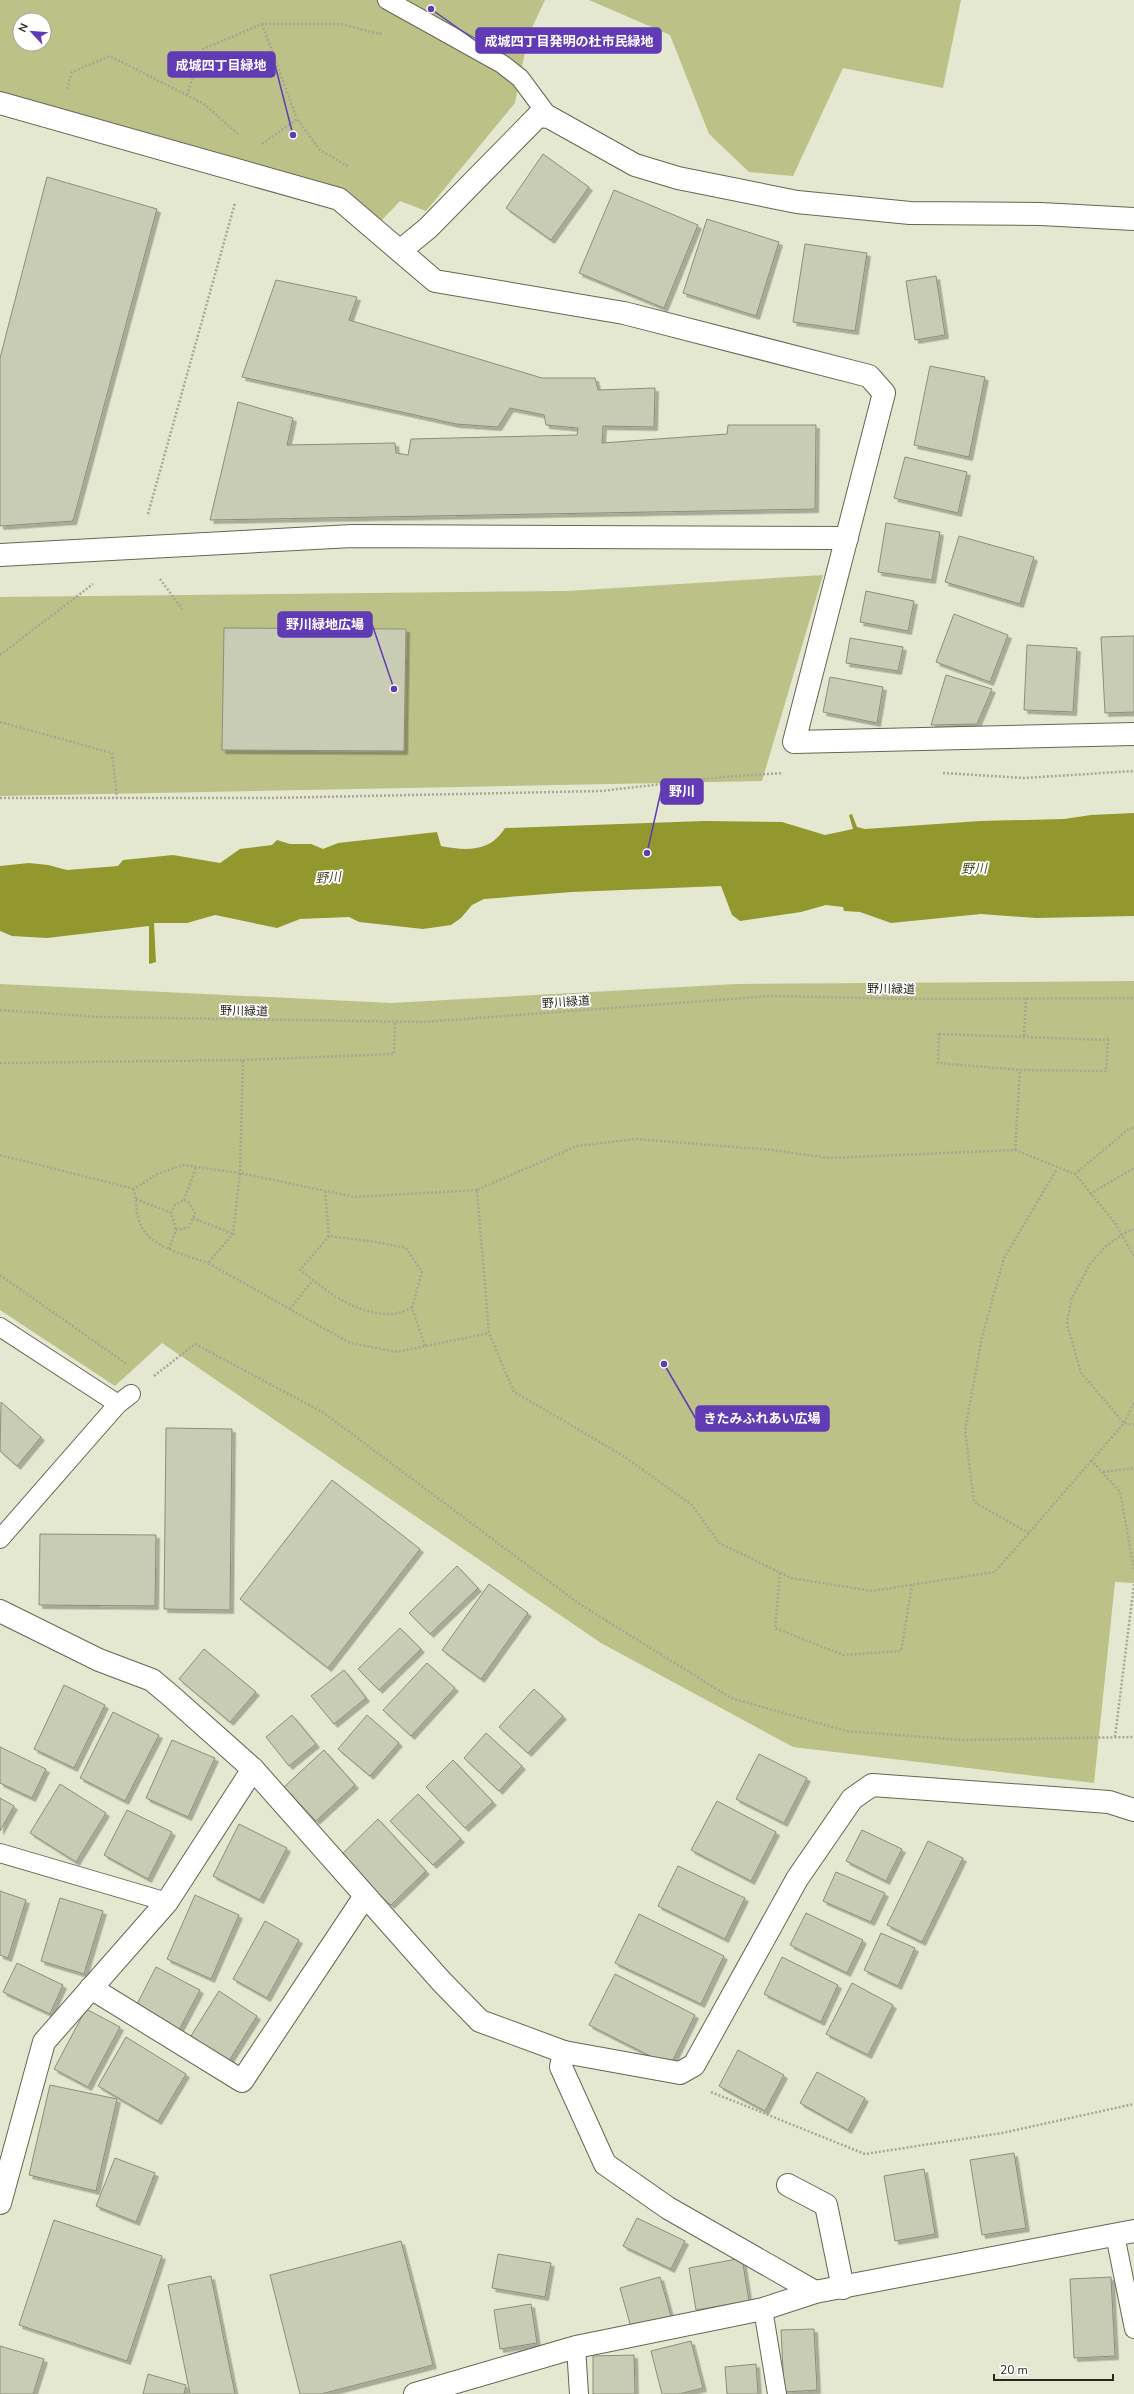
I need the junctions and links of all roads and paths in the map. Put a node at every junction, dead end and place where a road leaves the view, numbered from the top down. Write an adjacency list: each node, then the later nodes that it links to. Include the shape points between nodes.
1 (393, 4): 2 (path, via 380,34 341,24); 5 (lane, via 502,64 520,78)
2 (262, 24): 3 (path, via 203,49); 7 (path)
3 (187, 95): 6 (path, via 110,56 72,72); 8 (path, via 204,104)
4 (0, 103): 6 (street)
5 (549, 117): 10 (street, via 635,165 678,178 797,202 910,213 1041,214); 11 (street, via 538,116 428,228)
6 (59, 119): 9 (street)
7 (297, 119)
8 (243, 139)
9 (243, 172): 11 (street, via 338,199); 13 (path)
10 (1134, 219)
11 (400, 251): 12 (street, via 435,281 624,313 869,376 884,393)
12 (847, 538): 13 (street, via 352,536); 18 (street, via 794,742)
13 (138, 549): 14 (street)
14 (0, 555)
15 (94, 583): 16 (path)
16 (0, 656)
17 (0, 722): 23 (path, via 112,754)
18 (1134, 734)
19 (1134, 771): 21 (path, via 1024,778)
20 (784, 773): 23 (path, via 601,791 270,798)
21 (937, 773)
22 (0, 798): 23 (path)
23 (118, 798)
24 (1026, 998): 25 (path, 野川緑道); 27 (path, 野川緑道, via 771,996 424,1022); 28 (path)
25 (1134, 998)
26 (0, 1010): 27 (path, 野川緑道, via 100,1017)
27 (395, 1022): 29 (path, via 394,1054)
28 (1024, 1036): 31 (path, via 939,1034 938,1063); 31 (path, via 1108,1040 1106,1071)
29 (243, 1060): 30 (path); 38 (path)
30 (0, 1063)
31 (1020, 1070): 33 (path)
32 (1134, 1129): 39 (path, via 1130,1128)
33 (1015, 1150): 37 (path); 41 (path, via 829,1158 772,1150 636,1139 577,1146)
34 (0, 1155): 40 (path)
35 (196, 1167): 38 (path); 40 (path, via 184,1165 157,1174); 45 (path)
36 (1134, 1168): 43 (path)
37 (1058, 1169): 39 (path); 71 (path, via 1004,1258 982,1337 965,1430 974,1502)
38 (240, 1173): 42 (path); 50 (path)
39 (1075, 1174): 43 (path)
40 (134, 1189): 44 (path)
41 (477, 1190): 42 (path, via 355,1197); 61 (path)
42 (325, 1191): 52 (path)
43 (1090, 1194): 51 (path, via 1115,1223)
44 (136, 1199): 46 (path); 53 (path, via 138,1219 149,1238)
45 (184, 1200): 46 (path, via 175,1205); 47 (path, via 193,1208)
46 (171, 1213): 49 (path)
47 (192, 1218): 49 (path, via 188,1227); 50 (path)
48 (1134, 1229): 51 (path)
49 (176, 1230): 53 (path)
50 (233, 1234): 55 (path)
51 (1121, 1235): 54 (path); 66 (path, via 1105,1247 1090,1264 1071,1300 1067,1324 1080,1373)
52 (329, 1236): 57 (path, via 300,1270); 58 (path, via 406,1248 422,1272)
53 (169, 1249): 55 (path)
54 (1134, 1256)
55 (208, 1263): 59 (path)
56 (0, 1275): 63 (path)
57 (312, 1280): 58 (path, via 336,1298 364,1311 393,1314); 59 (path)
58 (412, 1308): 62 (path)
59 (290, 1309): 62 (path, via 350,1344 397,1352)
60 (0, 1327): 64 (lane)
61 (489, 1333): 62 (path); 74 (path, via 514,1392 622,1455 692,1505 719,1543)
62 (425, 1346)
63 (150, 1380): 64 (path); 78 (path, via 195,1344 324,1413 578,1603 731,1698 846,1731 962,1740)
64 (125, 1399): 72 (lane)
65 (1134, 1403): 66 (path)
66 (1124, 1423): 67 (path); 68 (path)
67 (1134, 1425)
68 (1091, 1460): 70 (path); 71 (path)
69 (1134, 1468): 70 (path)
70 (1102, 1472): 73 (path, via 1120,1492)
71 (1029, 1533): 76 (path, via 995,1572)
72 (0, 1539)
73 (1134, 1569)
74 (780, 1573): 76 (path, via 791,1578 872,1590); 76 (path, via 775,1628 843,1655 901,1651)
75 (1134, 1584): 78 (path)
76 (912, 1585)
77 (0, 1611): 80 (street, via 99,1660 152,1680)
78 (1115, 1737): 79 (path)
79 (1134, 1737)
80 (253, 1769): 83 (street); 84 (street)
81 (1134, 1810): 87 (street, via 1109,1802 872,1784 852,1799 797,1879 694,2065)
82 (0, 1853): 84 (lane)
83 (365, 1896): 85 (street, via 242,2081); 86 (street, via 441,1982 480,2021)
84 (167, 1902): 85 (street)
85 (91, 1988): 90 (street, via 44,2042)
86 (564, 2052): 87 (street); 93 (street, via 561,2067 605,2164 668,2208)
87 (680, 2073): 88 (path, via 695,2085 864,2154 1002,2133)
88 (1134, 2104)
89 (788, 2185): 92 (street, via 826,2205)
90 (0, 2204)
91 (1125, 2233): 92 (street); 95 (lane)
92 (843, 2288): 93 (street)
93 (815, 2292): 94 (street)
94 (763, 2309): 96 (street); 99 (lane)
95 (1134, 2329)
96 (576, 2346): 97 (street); 98 (lane)
97 (415, 2394)
98 (579, 2394)
99 (776, 2394)

